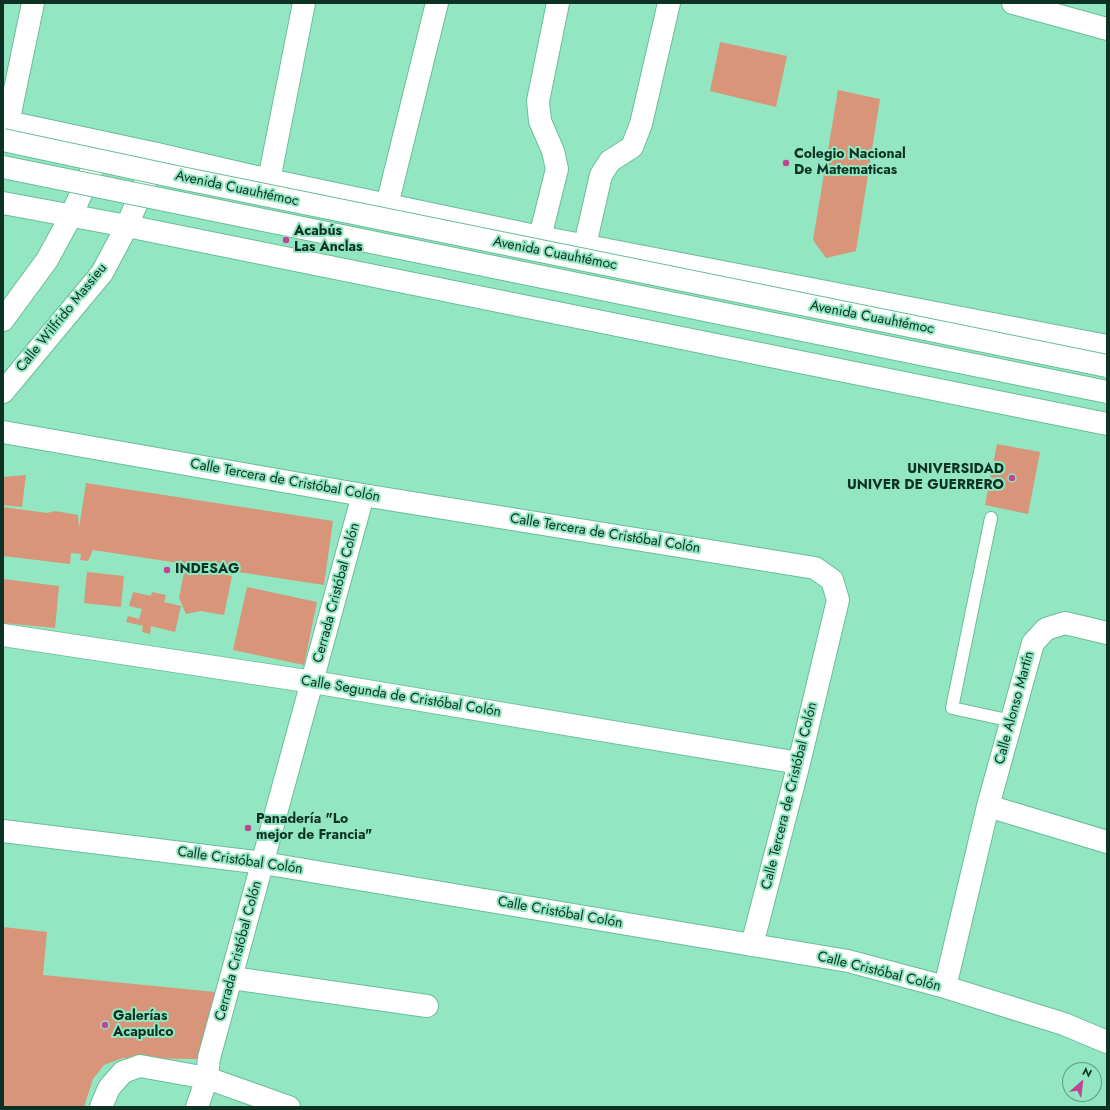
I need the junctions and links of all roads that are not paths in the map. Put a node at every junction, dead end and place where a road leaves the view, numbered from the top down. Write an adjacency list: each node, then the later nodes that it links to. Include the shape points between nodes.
1 (33, 3): 8 (street)
2 (304, 3): 12 (street)
3 (437, 3): 14 (street)
4 (558, 3): 17 (street, via 538,101 540,121 553,151 557,169)
5 (669, 3): 18 (street, via 641,124 632,147 610,161 601,175)
6 (1013, 3): 7 (street)
7 (1107, 30)
8 (5, 128): 9 (street); 21 (street, Avenida Cuauhtémoc, bridge, via 189,180)
9 (104, 143): 10 (street); 15 (street)
10 (158, 154): 12 (street); 16 (street, Calle Wilfrido Massieu)
11 (3, 167): 23 (street, Avenida Cuauhtémoc, bridge)
12 (269, 180): 14 (street)
13 (3, 202): 15 (street)
14 (387, 205): 17 (street)
15 (71, 216): 16 (street); 19 (street, via 47,260)
16 (127, 226): 22 (street, Calle Wilfrido Massieu, via 102,273); 24 (street)
17 (540, 237): 18 (street)
18 (585, 245): 20 (street)
19 (3, 320)
20 (1107, 346)
21 (1107, 366)
22 (3, 392)
23 (1107, 392)
24 (1107, 424)
25 (3, 432): 26 (street, Calle Tercera de Cristóbal Colón)
26 (363, 495): 30 (street, Cerrada Cristóbal Colón); 32 (street, Calle Tercera de Cristóbal Colón, via 815,568 832,580 838,600)
27 (991, 518): 31 (lane, via 952,708)
28 (1107, 633): 31 (street, Calle Alonso Martín, via 1065,623 1046,630 1033,643)
29 (3, 635): 30 (street, Calle Segunda de Cristóbal Colón)
30 (313, 682): 32 (street, Calle Segunda de Cristóbal Colón); 36 (street, Cerrada Cristóbal Colón)
31 (1012, 722): 33 (street, Calle Alonso Martín)
32 (799, 763): 37 (street, Calle Tercera de Cristóbal Colón)
33 (988, 806): 35 (street); 39 (street, Calle Alonso Martín)
34 (3, 831): 36 (street, Calle Cristóbal Colón)
35 (1107, 842)
36 (263, 862): 37 (street, Calle Cristóbal Colón); 38 (street, Cerrada Cristóbal Colón)
37 (752, 945): 39 (street, Calle Cristóbal Colón, via 848,962)
38 (232, 978): 40 (street); 42 (street, Cerrada Cristóbal Colón, via 209,1058)
39 (945, 988): 41 (street, Calle Cristóbal Colón, via 1064,1024)
40 (427, 1006)
41 (1107, 1042)
42 (207, 1078): 43 (street, via 140,1066 123,1072 108,1088); 44 (street, Cerrada Cristóbal Colón); 45 (street)
43 (101, 1107)
44 (197, 1107)
45 (289, 1107)

